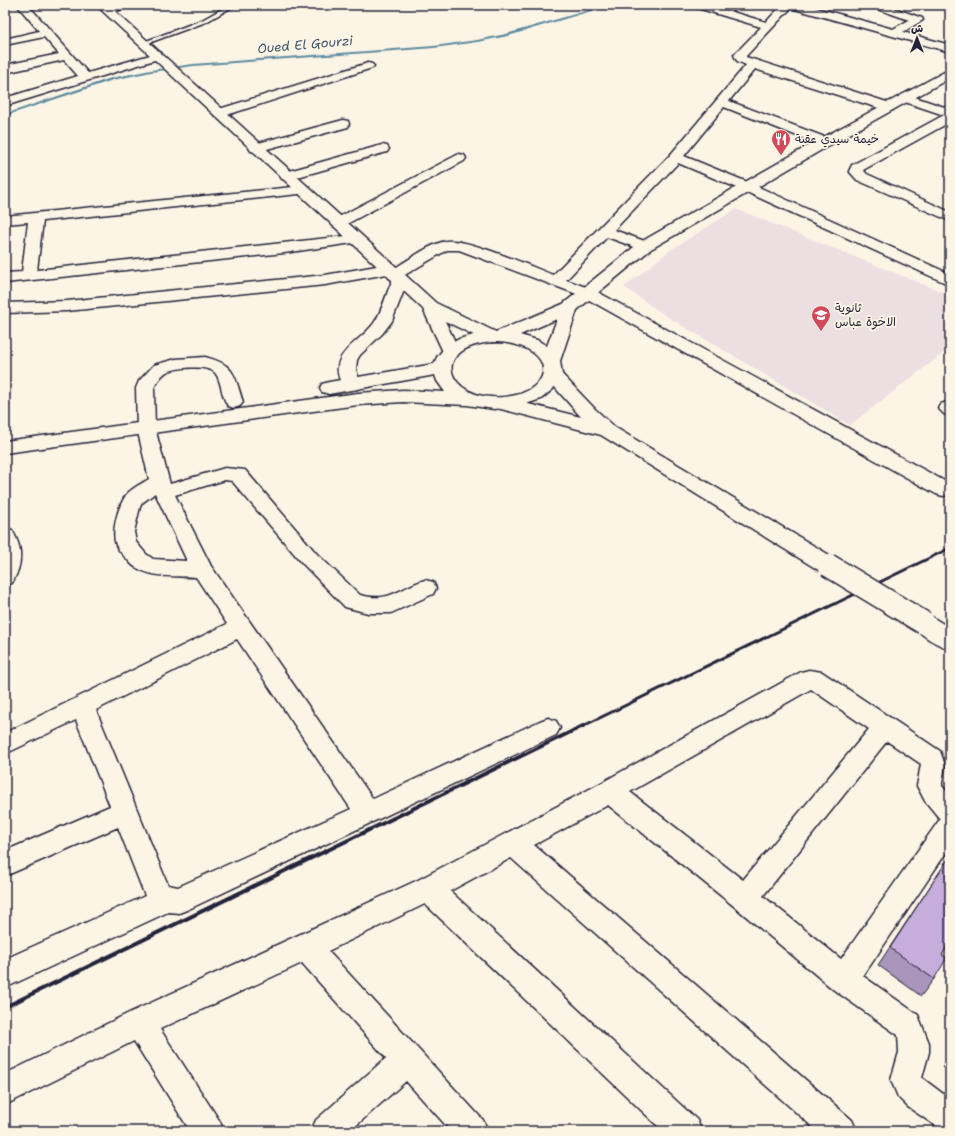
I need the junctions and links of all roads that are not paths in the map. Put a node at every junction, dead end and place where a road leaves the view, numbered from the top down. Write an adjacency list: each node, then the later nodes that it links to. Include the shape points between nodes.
1 (22, 5): 11 (street)
2 (122, 5): 8 (street)
3 (233, 5): 13 (lane, via 204,21)
4 (698, 5): 9 (street)
5 (788, 5): 9 (street)
6 (794, 5): 10 (street)
7 (876, 5): 10 (street, via 918,20)
8 (105, 8): 13 (main road)
9 (769, 26): 17 (street, via 740,55 742,60)
10 (894, 33): 14 (street)
11 (45, 34): 12 (street); 15 (street)
12 (5, 42)
13 (144, 43): 16 (main road)
14 (950, 49)
15 (65, 56): 19 (street); 21 (street)
16 (157, 56): 21 (street); 26 (main road)
17 (754, 64): 24 (street); 25 (street)
18 (368, 66): 26 (street)
19 (5, 69)
20 (950, 74): 22 (main road)
21 (85, 77): 23 (street)
22 (906, 98): 25 (main road); 27 (street)
23 (5, 102)
24 (721, 102): 30 (street); 33 (street)
25 (889, 107): 30 (main road)
26 (220, 113): 31 (main road)
27 (950, 114)
28 (950, 117): 39 (street, via 856,168 862,177)
29 (343, 124): 31 (street)
30 (825, 142): 36 (main road)
31 (256, 148): 35 (main road)
32 (382, 149): 35 (street)
33 (676, 157): 36 (street); 42 (street)
34 (459, 158): 41 (street)
35 (287, 176): 37 (main road)
36 (747, 187): 44 (main road); 48 (street)
37 (303, 190): 38 (street); 41 (main road)
38 (36, 217): 40 (street); 45 (street)
39 (950, 218)
40 (5, 220)
41 (338, 223): 43 (main road)
42 (604, 231): 44 (street); 49 (street)
43 (355, 239): 45 (street); 46 (main road)
44 (645, 246): 50 (main road)
45 (29, 275): 47 (street)
46 (394, 275): 49 (street, via 442,247 454,245); 51 (main road); 52 (street, via 67,306); 57 (street, via 385,318 373,335 348,359)
47 (5, 278)
48 (950, 280)
49 (556, 281): 50 (street)
50 (588, 293): 53 (main road); 66 (street)
51 (430, 307): 54 (main road); 55 (main road)
52 (5, 308)
53 (569, 308): 54 (main road); 56 (main road)
54 (495, 337): 55 (main road, via 462,344); 56 (main road, via 513,338 537,346 545,353)
55 (446, 360): 57 (main road); 58 (main road, via 444,380 453,390)
56 (552, 368): 60 (main road, via 544,389 527,399); 62 (main road, via 579,403)
57 (351, 384): 59 (main road)
58 (468, 399): 60 (main road); 61 (main road, via 403,396 358,399)
59 (234, 402): 61 (main road); 61 (street, via 224,372 219,368 205,362 176,364 160,370 148,381 145,388)
60 (504, 404): 62 (main road)
61 (146, 421): 63 (main road); 64 (main road); 65 (street)
62 (609, 432): 72 (main road, bridge)
63 (5, 436)
64 (5, 447)
65 (161, 487): 68 (street); 68 (street, via 143,491 134,499 124,532 126,544 146,564); 70 (street, via 225,474 238,475 310,559 353,601 368,605 391,605)
66 (943, 489)
67 (5, 535): 69 (street, via 12,554)
68 (202, 570): 71 (street)
69 (5, 577)
70 (425, 588)
71 (240, 628): 73 (street); 80 (street)
72 (950, 640)
73 (82, 705): 76 (street); 78 (street)
74 (885, 726): 77 (street, via 814,679 809,679); 79 (street, via 931,758 934,766 930,785); 85 (street)
75 (548, 728): 80 (street)
76 (5, 744)
77 (610, 791): 82 (street); 85 (street)
78 (125, 812): 83 (street); 86 (street, via 158,894)
79 (950, 812)
80 (368, 813): 86 (street, via 179,900)
81 (950, 825): 89 (street)
82 (514, 844): 84 (street); 98 (street)
83 (5, 864)
84 (428, 888): 87 (street); 97 (street)
85 (745, 898): 89 (street)
86 (167, 899): 88 (street)
87 (306, 947): 90 (street); 91 (street)
88 (5, 974)
89 (844, 980): 93 (street, via 908,1025 916,1044 907,1082 913,1090)
90 (139, 1023): 92 (street); 94 (street)
91 (408, 1059): 95 (street); 96 (street)
92 (5, 1090)
93 (950, 1118)
94 (208, 1131)
95 (327, 1131)
96 (472, 1131)
97 (686, 1131)
98 (841, 1131)

